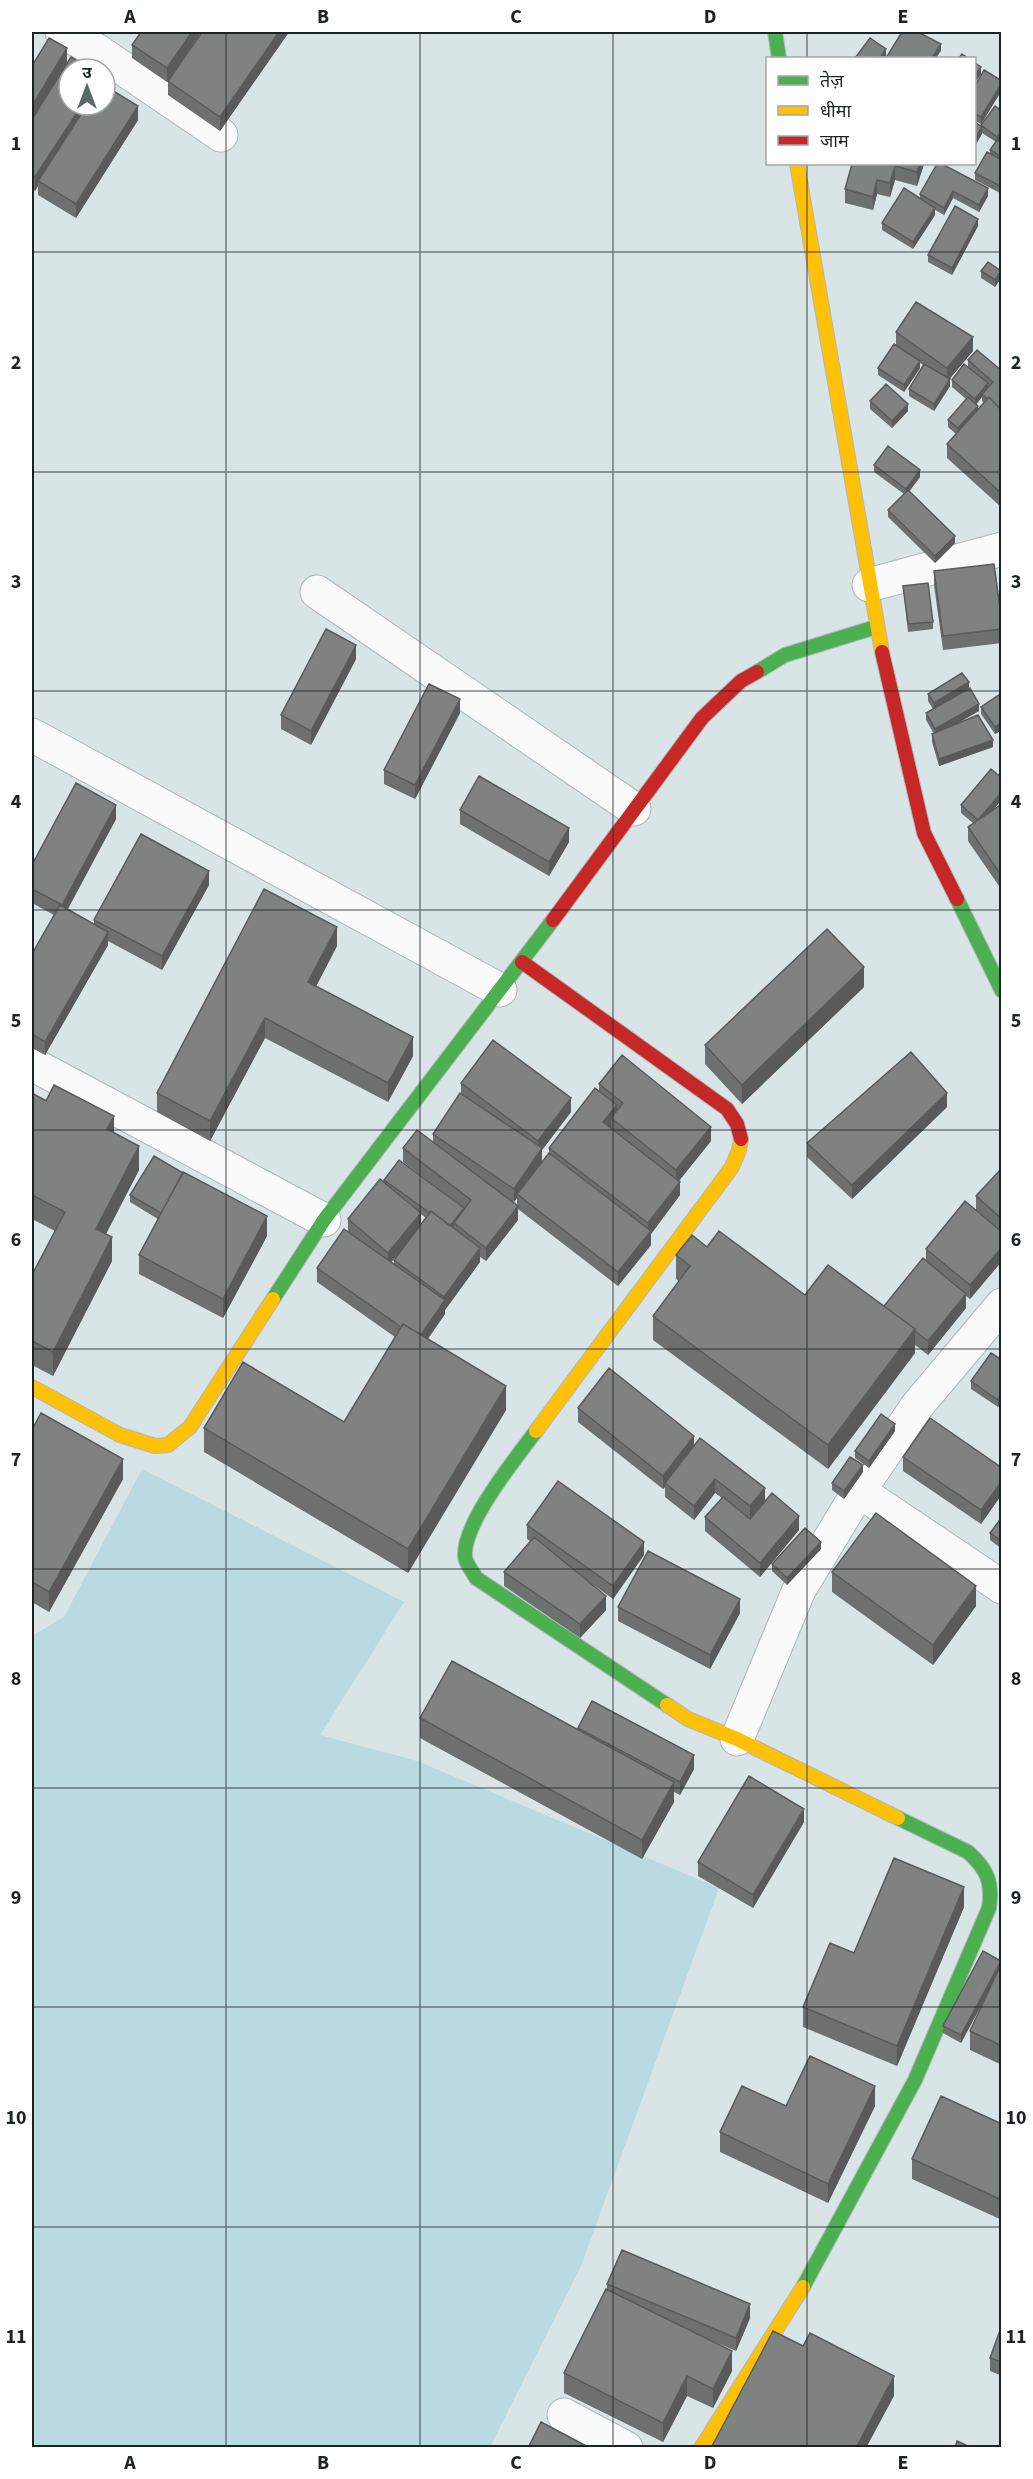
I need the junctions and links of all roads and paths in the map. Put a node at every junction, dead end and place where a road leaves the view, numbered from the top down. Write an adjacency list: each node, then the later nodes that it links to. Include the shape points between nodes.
1 (62, 32): 4 (street, via 96,50)
2 (775, 32): 3 (street)
3 (779, 57)
4 (221, 135)
5 (797, 165): 7 (street)
6 (1002, 549): 7 (street)
7 (869, 585): 9 (street)
8 (317, 592): 11 (street)
9 (876, 627): 11 (street, via 785,655 741,681 702,718); 14 (street, via 924,832)
10 (32, 735): 13 (street)
11 (634, 809): 12 (street)
12 (522, 962): 13 (street); 21 (street, via 727,1109 740,1126 742,1146 732,1167 498,1482 467,1538 465,1559 476,1578 688,1719)
13 (500, 990): 16 (street)
14 (1002, 991)
15 (32, 1064): 16 (street)
16 (324, 1220): 18 (street, via 190,1427 168,1445 150,1447 126,1439)
17 (1002, 1305): 19 (street, via 917,1406)
18 (32, 1387)
19 (859, 1491): 20 (street); 21 (street, via 799,1590)
20 (1002, 1587)
21 (737, 1739): 24 (street, via 968,1852 986,1867 993,1886 989,1908 915,2080 799,2295)
22 (564, 2415): 23 (street)
23 (626, 2448)
24 (701, 2448)

